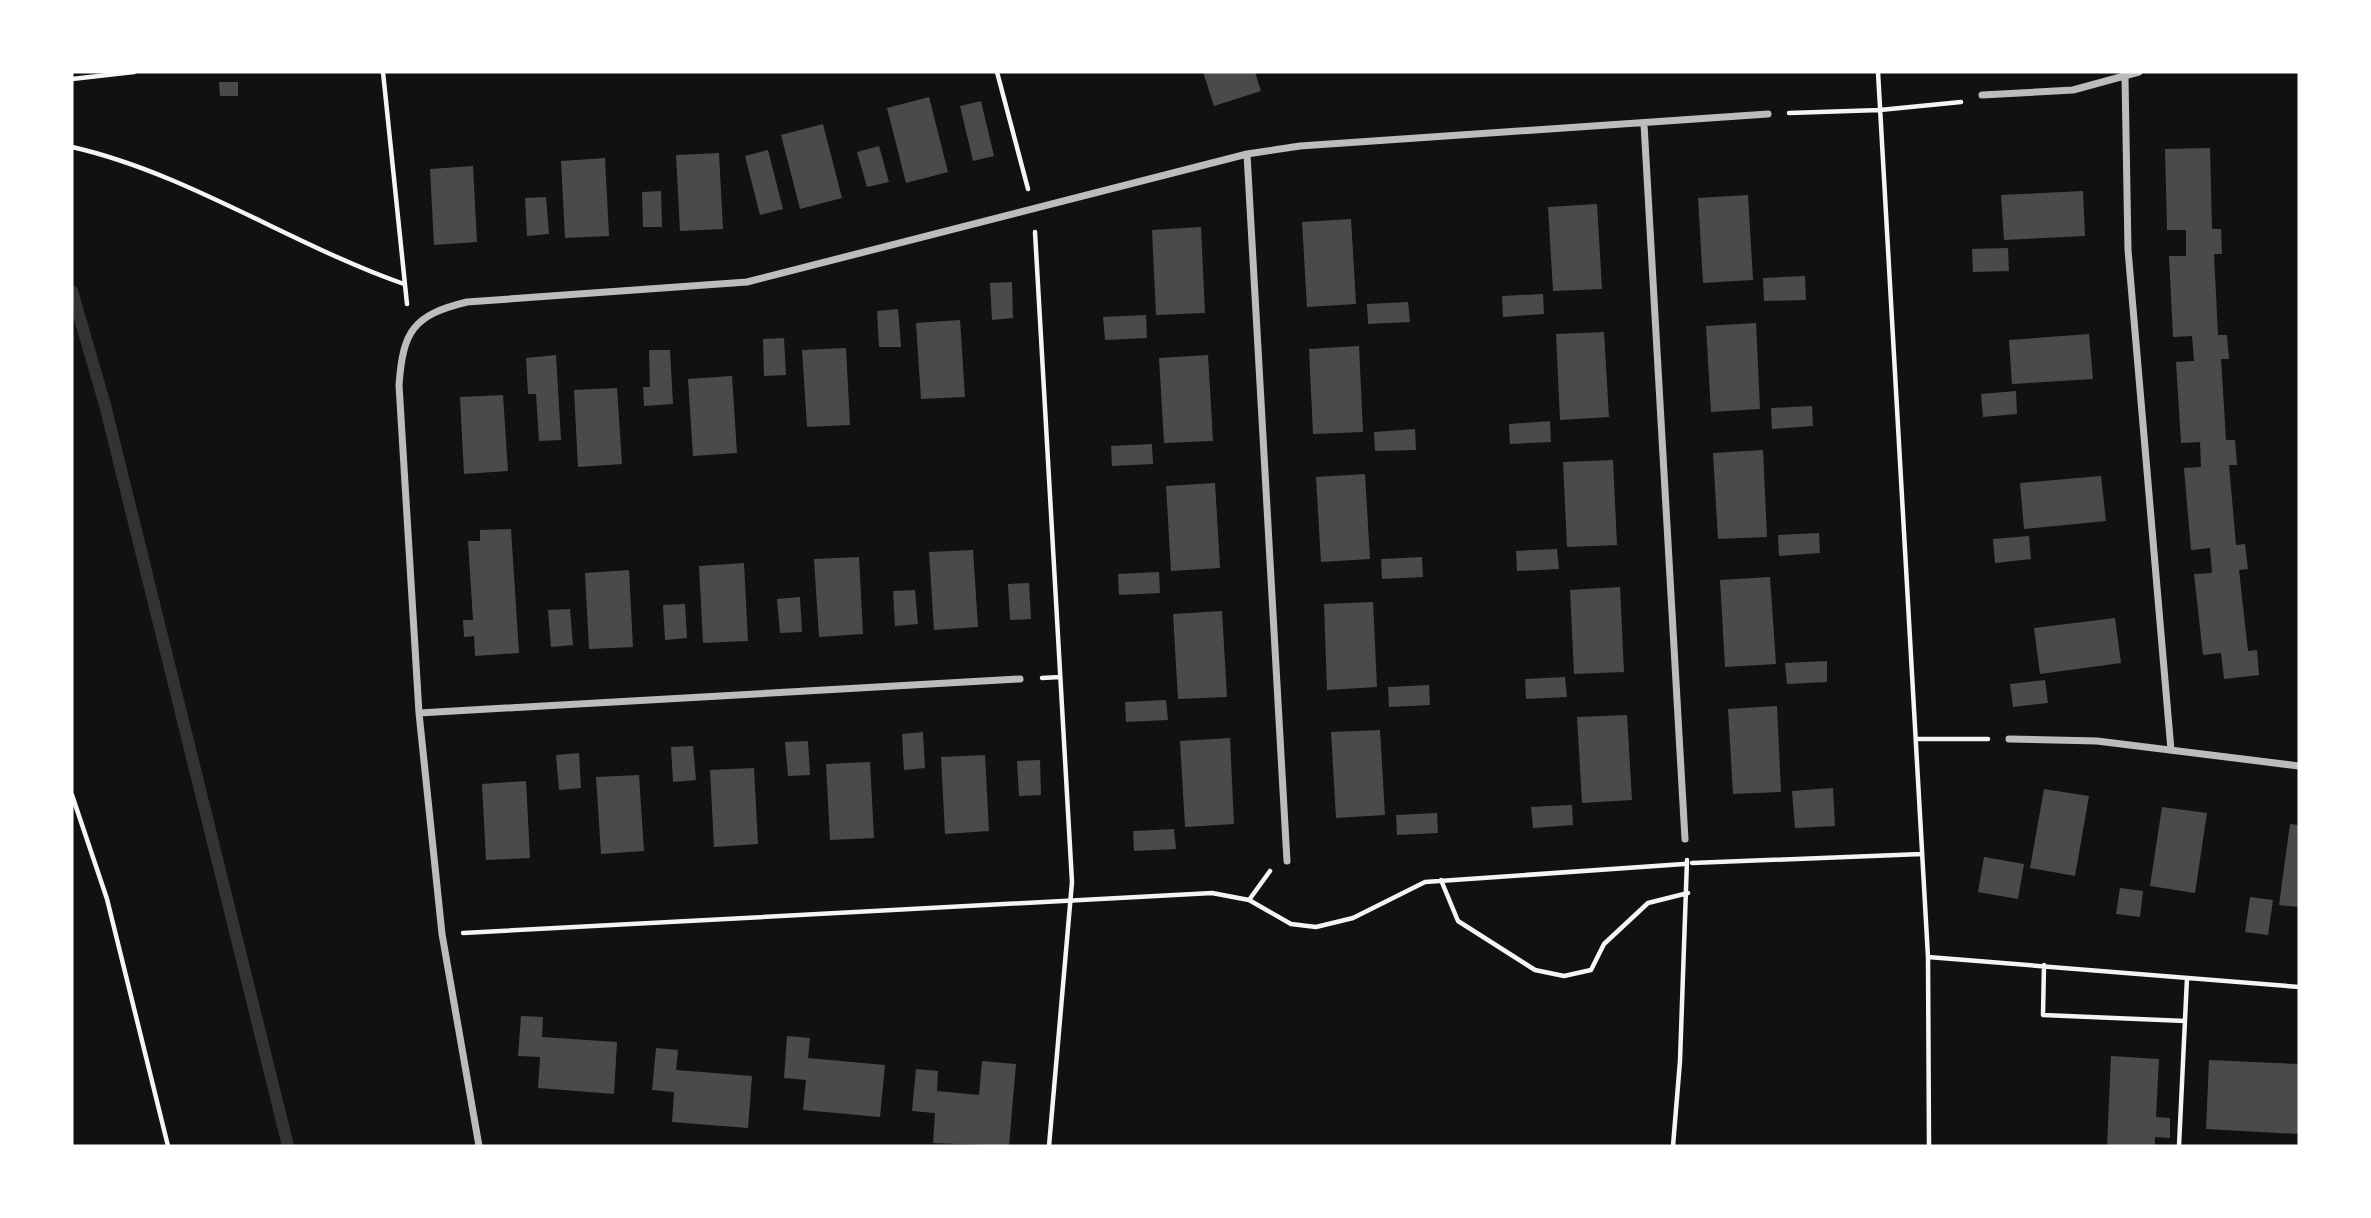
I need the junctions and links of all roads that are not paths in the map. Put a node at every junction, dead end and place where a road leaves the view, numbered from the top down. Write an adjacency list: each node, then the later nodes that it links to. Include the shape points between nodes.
1 (2139, 72): 2 (street)
2 (2125, 77): 3 (street, via 2073,90); 10 (street, via 2128,250)
3 (1982, 95)
4 (1768, 114): 5 (street)
5 (1644, 124): 6 (street, via 1300,145); 12 (street)
6 (1247, 154): 8 (street, via 747,282 467,302 425,316 404,344 399,385); 13 (street)
7 (1020, 678): 8 (street)
8 (419, 713): 14 (street, via 442,934)
9 (2009, 739): 10 (street, via 2097,741)
10 (2171, 750): 11 (street)
11 (2299, 766)
12 (1685, 839)
13 (1287, 861)
14 (479, 1146)

